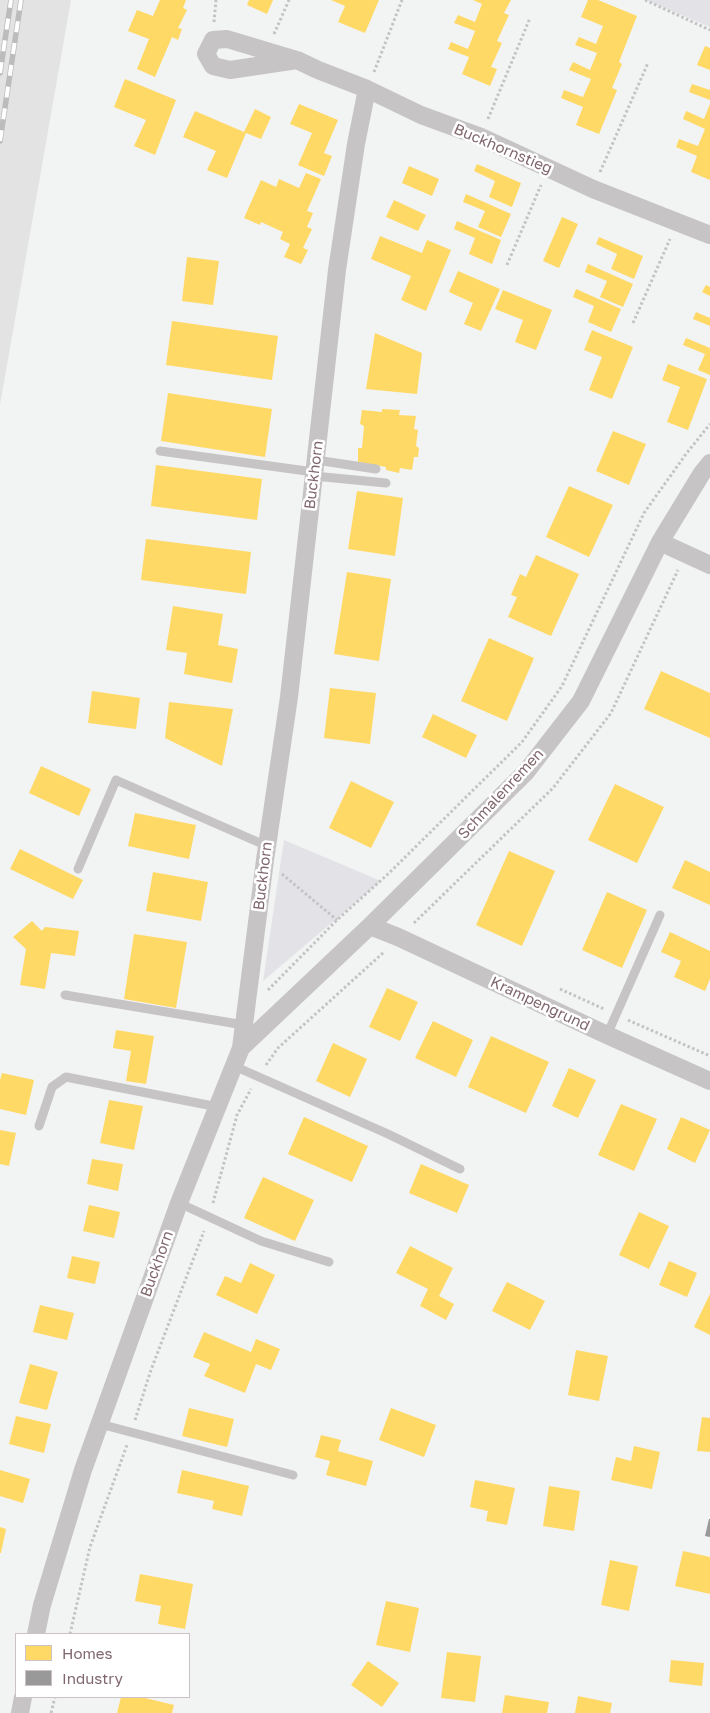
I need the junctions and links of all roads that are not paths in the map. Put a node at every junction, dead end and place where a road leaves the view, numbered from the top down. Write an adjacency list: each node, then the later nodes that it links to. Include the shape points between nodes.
1 (297, 60): 1 (street, Buckhornstieg, via 227,39 213,40 206,54 213,66 230,70); 2 (street, Buckhornstieg)
2 (367, 89): 3 (street, Buckhornstieg, via 593,189); 7 (street, Buckhorn, via 337,270)
3 (710, 234)
4 (160, 451): 7 (lane)
5 (710, 463): 9 (street, Schmalenremen)
6 (376, 469): 7 (lane)
7 (315, 470): 8 (lane); 11 (street, Buckhorn, via 289,698)
8 (386, 483)
9 (660, 542): 10 (street); 14 (street, Schmalenremen, via 581,701 526,772)
10 (710, 565)
11 (266, 853): 12 (lane, via 116,780); 16 (street, Buckhorn)
12 (78, 869)
13 (660, 915): 17 (lane)
14 (370, 926): 17 (street, Krampengrund); 18 (street, Schmalenremen)
15 (65, 995): 16 (lane)
16 (245, 1018): 18 (street, Buckhorn)
17 (607, 1035): 20 (street, Krampengrund)
18 (242, 1048): 19 (street, Buckhorn)
19 (234, 1066): 21 (street, Buckhorn); 23 (lane)
20 (710, 1081)
21 (218, 1107): 22 (lane, via 66,1077 52,1086); 24 (street, Buckhorn)
22 (39, 1126)
23 (460, 1169)
24 (179, 1203): 25 (lane, via 261,1241); 26 (street, Buckhorn)
25 (329, 1262)
26 (100, 1424): 27 (lane); 28 (street, Buckhorn, via 83,1470)
27 (293, 1474)
28 (36, 1633)
29 (23, 1698): 30 (street)
30 (20, 1713)

